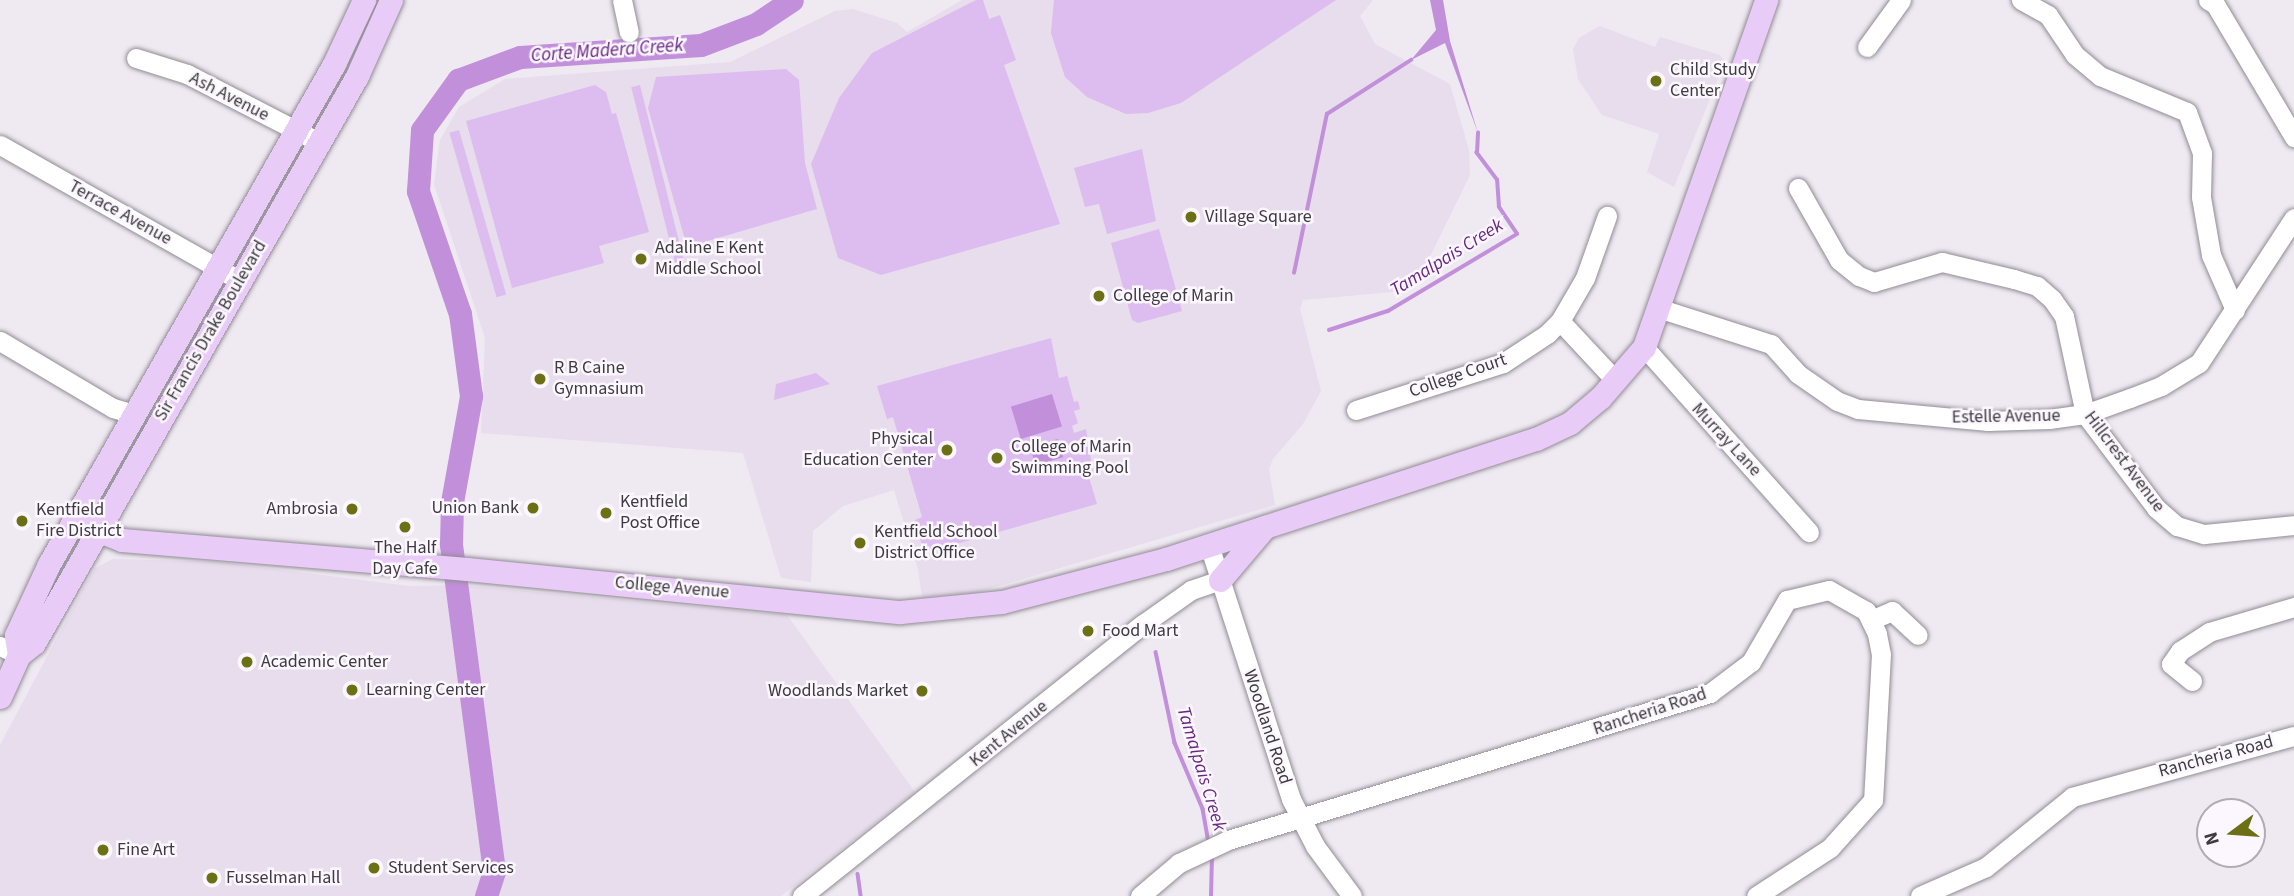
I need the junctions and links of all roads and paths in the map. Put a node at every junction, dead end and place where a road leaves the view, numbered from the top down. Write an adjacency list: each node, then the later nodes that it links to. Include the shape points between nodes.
1 (363, 0): 11 (main road, Sir Francis Drake Boulevard, via 346,42)
2 (391, 0): 13 (main road, Sir Francis Drake Boulevard, via 369,54)
3 (622, 0): 8 (street)
4 (1766, 0): 20 (main road, College Avenue)
5 (1901, 0): 9 (street)
6 (2021, 0): 21 (street, via 2048,15 2075,55 2100,76 2187,112 2203,153 2202,208 2211,254)
7 (2213, 1): 12 (street)
8 (629, 32)
9 (1867, 47)
10 (136, 58): 11 (street, Ash Avenue, via 187,75)
11 (297, 129): 13 (street, Ash Avenue); 18 (main road, Sir Francis Drake Boulevard)
12 (2294, 137)
13 (319, 142): 19 (main road, Sir Francis Drake Boulevard)
14 (0, 145): 18 (street, Terrace Avenue)
15 (1798, 188): 28 (street, Hillcrest Avenue, via 1839,260 1859,276 1874,282 1942,262 2037,286 2064,316)
16 (1606, 216): 22 (street, College Court, via 1586,278)
17 (2294, 218): 21 (street, Estelle Avenue)
18 (218, 268): 19 (street, Terrace Avenue); 27 (main road, Sir Francis Drake Boulevard)
19 (240, 281): 33 (main road, Sir Francis Drake Boulevard)
20 (1658, 309): 24 (main road, College Avenue); 28 (street, Estelle Avenue, via 1771,344 1798,374 1837,401 1858,409 1988,421)
21 (2235, 310): 28 (street, Estelle Avenue, via 2213,348 2182,376)
22 (1560, 321): 25 (street); 26 (street, College Court, via 1503,363)
23 (0, 341): 27 (street, via 113,408)
24 (1644, 347): 25 (main road, College Avenue); 32 (street, Murray Lane)
25 (1616, 381): 31 (main road, College Avenue, via 1570,423 1536,439)
26 (1356, 410)
27 (134, 414): 29 (main road, Sir Francis Drake Boulevard)
28 (2085, 414): 30 (street, Hillcrest Avenue, via 2156,508 2176,527 2204,534)
29 (73, 520): 33 (main road, College Avenue); 39 (main road, Sir Francis Drake Boulevard)
30 (2294, 525)
31 (1265, 527): 34 (main road, College Avenue); 35 (main road)
32 (1809, 532)
33 (96, 533): 34 (main road, College Avenue, via 121,540 917,612 1002,602); 39 (main road, Sir Francis Drake Boulevard, via 34,643)
34 (1209, 545): 35 (street, Woodland Road)
35 (1220, 580): 43 (street, Woodland Road); 44 (street, Kent Avenue, via 1191,590 1143,624)
36 (2294, 607): 40 (street, via 2209,632 2180,651 2171,664)
37 (1871, 620): 38 (street, via 1892,611); 43 (street, Rancheria Road, via 1844,595 1829,590 1795,595 1780,607 1751,662 1710,693); 47 (street, via 1881,654 1872,800 1830,848)
38 (1918, 635)
39 (10, 651): 41 (main road, Sir Francis Drake Boulevard)
40 (2192, 681)
41 (0, 697)
42 (2294, 736): 48 (street, Rancheria Road, via 2072,797 1986,867)
43 (1299, 816): 45 (street, Rancheria Road, via 1211,846 1163,873); 46 (street, Woodland Road)
44 (802, 896)
45 (1140, 896)
46 (1352, 896)
47 (1756, 896)
48 (1920, 896)

